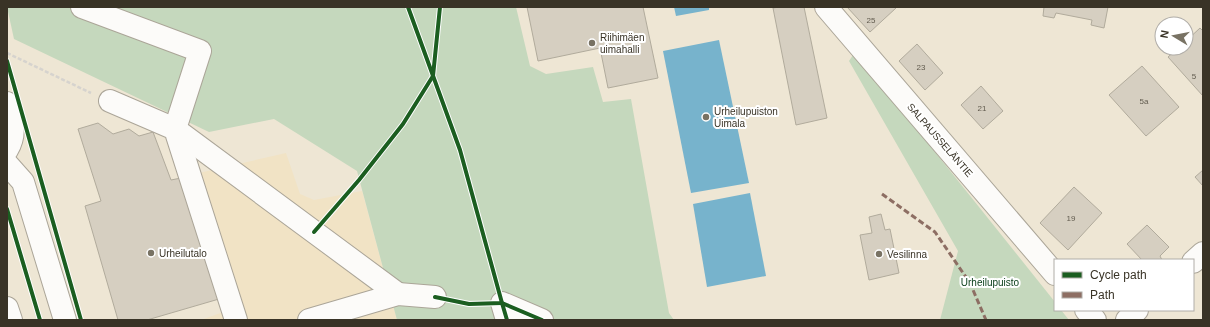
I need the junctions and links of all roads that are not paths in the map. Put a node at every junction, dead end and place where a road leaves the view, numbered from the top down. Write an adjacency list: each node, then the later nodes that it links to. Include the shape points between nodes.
1 (82, 7): 5 (street, via 200,51)
2 (826, 7): 10 (street, SALPAUSSELÄNTIE)
3 (110, 101): 5 (street)
4 (7, 103): 6 (street, via 14,124)
5 (175, 129): 11 (street); 19 (street)
6 (7, 150)
7 (7, 164): 18 (street, via 23,182)
8 (1203, 253): 9 (street)
9 (1194, 261)
10 (1054, 273)
11 (398, 294): 12 (street); 16 (street)
12 (435, 297)
13 (7, 308): 17 (street)
14 (1087, 311): 23 (street)
15 (1137, 311): 24 (street)
16 (336, 316): 20 (street)
17 (11, 320)
18 (65, 320)
19 (236, 320)
20 (309, 320)
21 (507, 320): 22 (street, via 502,303)
22 (542, 320)
23 (1095, 320)
24 (1127, 320)

